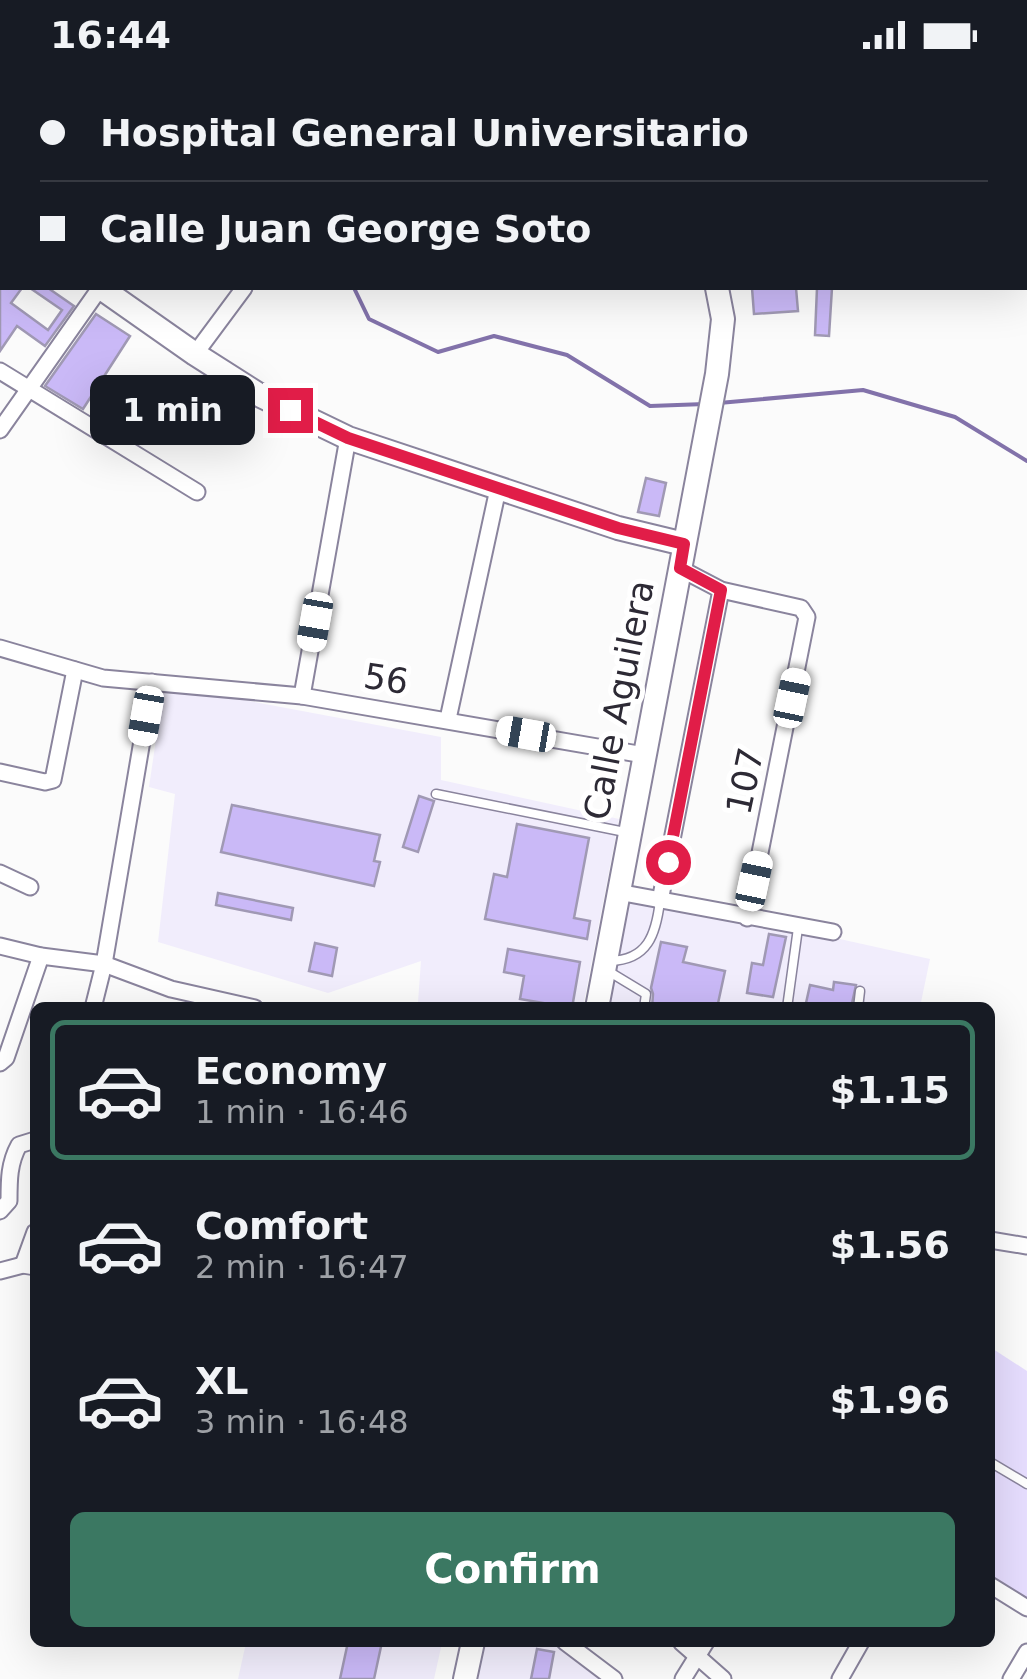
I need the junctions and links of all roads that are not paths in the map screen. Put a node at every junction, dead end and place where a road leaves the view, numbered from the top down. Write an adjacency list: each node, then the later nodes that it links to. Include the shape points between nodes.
1 (100, 290): 7 (street)
2 (104, 290): 5 (main road)
3 (243, 290): 5 (street)
4 (717, 290): 12 (main road, Calle Aguilera, via 717,374)
5 (195, 354): 9 (main road, via 261,396)
6 (0, 371): 7 (street)
7 (28, 388): 8 (street); 11 (street)
8 (0, 430)
9 (348, 438): 10 (main road); 18 (street)
10 (498, 489): 12 (main road); 19 (street)
11 (197, 492)
12 (684, 544): 13 (main road, Calle Aguilera)
13 (680, 568): 14 (street, 107); 20 (main road, Calle Aguilera)
14 (721, 590): 27 (street); 28 (street, 107, via 796,606 807,618)
15 (0, 648): 16 (street, 56)
16 (75, 670): 17 (street, 56); 21 (street, via 53,780)
17 (152, 682): 18 (street, 56); 33 (street)
18 (302, 696): 19 (street, 56)
19 (448, 719): 20 (street, 56)
20 (644, 755): 23 (main road, Calle Aguilera)
21 (0, 772)
22 (436, 794): 23 (lane)
23 (629, 833): 26 (main road, Calle Aguilera)
24 (0, 874): 25 (street)
25 (30, 887)
26 (618, 892): 27 (street); 34 (main road, Calle Aguilera)
27 (660, 901): 28 (street); 34 (lane, via 656,931 644,950)
28 (747, 918): 29 (street)
29 (798, 928): 30 (street); 40 (lane)
30 (834, 932)
31 (0, 946): 32 (street)
32 (41, 956): 33 (street); 42 (street)
33 (104, 964): 36 (street); 37 (street)
34 (605, 964): 38 (main road, Calle Aguilera); 39 (lane, via 646,994)
35 (860, 991): 41 (lane)
36 (94, 1002)
37 (228, 1002)
38 (598, 1002)
39 (645, 1002)
40 (788, 1002)
41 (859, 1002)
42 (0, 1064)
43 (30, 1142): 44 (street, via 13,1156 9,1200)
44 (0, 1211)
45 (995, 1241): 46 (street)
46 (1027, 1246)
47 (29, 1266): 48 (street)
48 (0, 1271)
49 (995, 1465): 50 (lane)
50 (1027, 1484)
51 (995, 1589): 52 (street)
52 (1027, 1608)
53 (473, 1647): 58 (main road)
54 (572, 1647): 59 (street)
55 (858, 1647): 62 (street)
56 (702, 1650): 60 (street); 61 (street)
57 (1027, 1652): 63 (street)
58 (465, 1679)
59 (614, 1679)
60 (683, 1679)
61 (723, 1679)
62 (840, 1679)
63 (1011, 1679)

